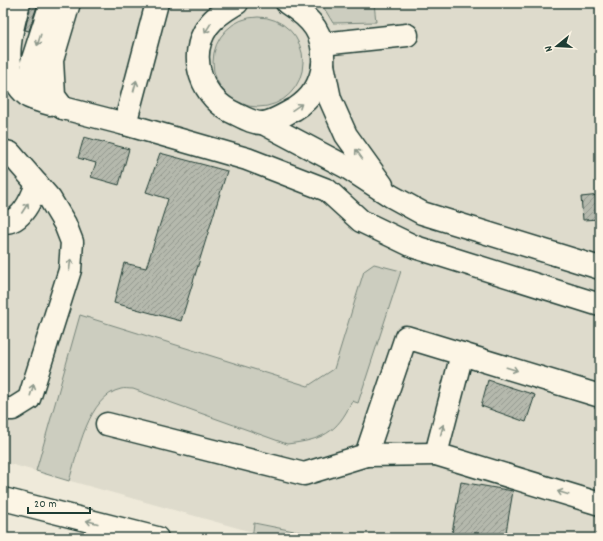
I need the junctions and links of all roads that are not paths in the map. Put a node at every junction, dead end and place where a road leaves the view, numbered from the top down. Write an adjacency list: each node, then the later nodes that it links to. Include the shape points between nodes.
1 (19, 3): 11 (main road, via 4,56 6,73 18,89)
2 (34, 3): 11 (main road, via 16,60 22,80)
3 (51, 3): 12 (main road, one-way to 12, via 32,62 34,78 42,95)
4 (69, 3): 12 (main road, via 52,60 54,96)
5 (157, 3): 14 (main road, one-way to 5)
6 (237, 3): 13 (main road, one-way to 13, via 208,25 198,53 199,71 206,91 224,109 251,121)
7 (287, 3): 8 (main road)
8 (311, 9): 10 (main road)
9 (407, 35): 10 (main road)
10 (322, 54): 13 (main road, one-way to 10, via 299,106 311,96 320,80); 17 (main road, one-way to 10, via 346,135 330,99)
11 (36, 99): 12 (main road)
12 (63, 108): 14 (main road)
13 (263, 123): 17 (main road, via 348,168)
14 (125, 124): 20 (main road, via 247,159 327,190 361,221 415,247)
15 (3, 151): 16 (main road, via 10,154)
16 (37, 184): 18 (main road, one-way to 16, via 20,216); 23 (main road, one-way to 16, via 13,409 29,399 70,270 72,242 50,198)
17 (391, 196): 19 (main road, via 422,213)
18 (3, 222)
19 (600, 268)
20 (600, 305)
21 (462, 354): 22 (main road, one-way to 22); 25 (main road, one-way to 21); 26 (main road, via 406,337)
22 (600, 396)
23 (3, 409)
24 (107, 424): 26 (main road, via 304,474)
25 (436, 454): 26 (main road); 28 (main road, one-way to 25)
26 (366, 455)
27 (3, 499): 29 (main road, one-way to 27)
28 (600, 504)
29 (157, 538)

